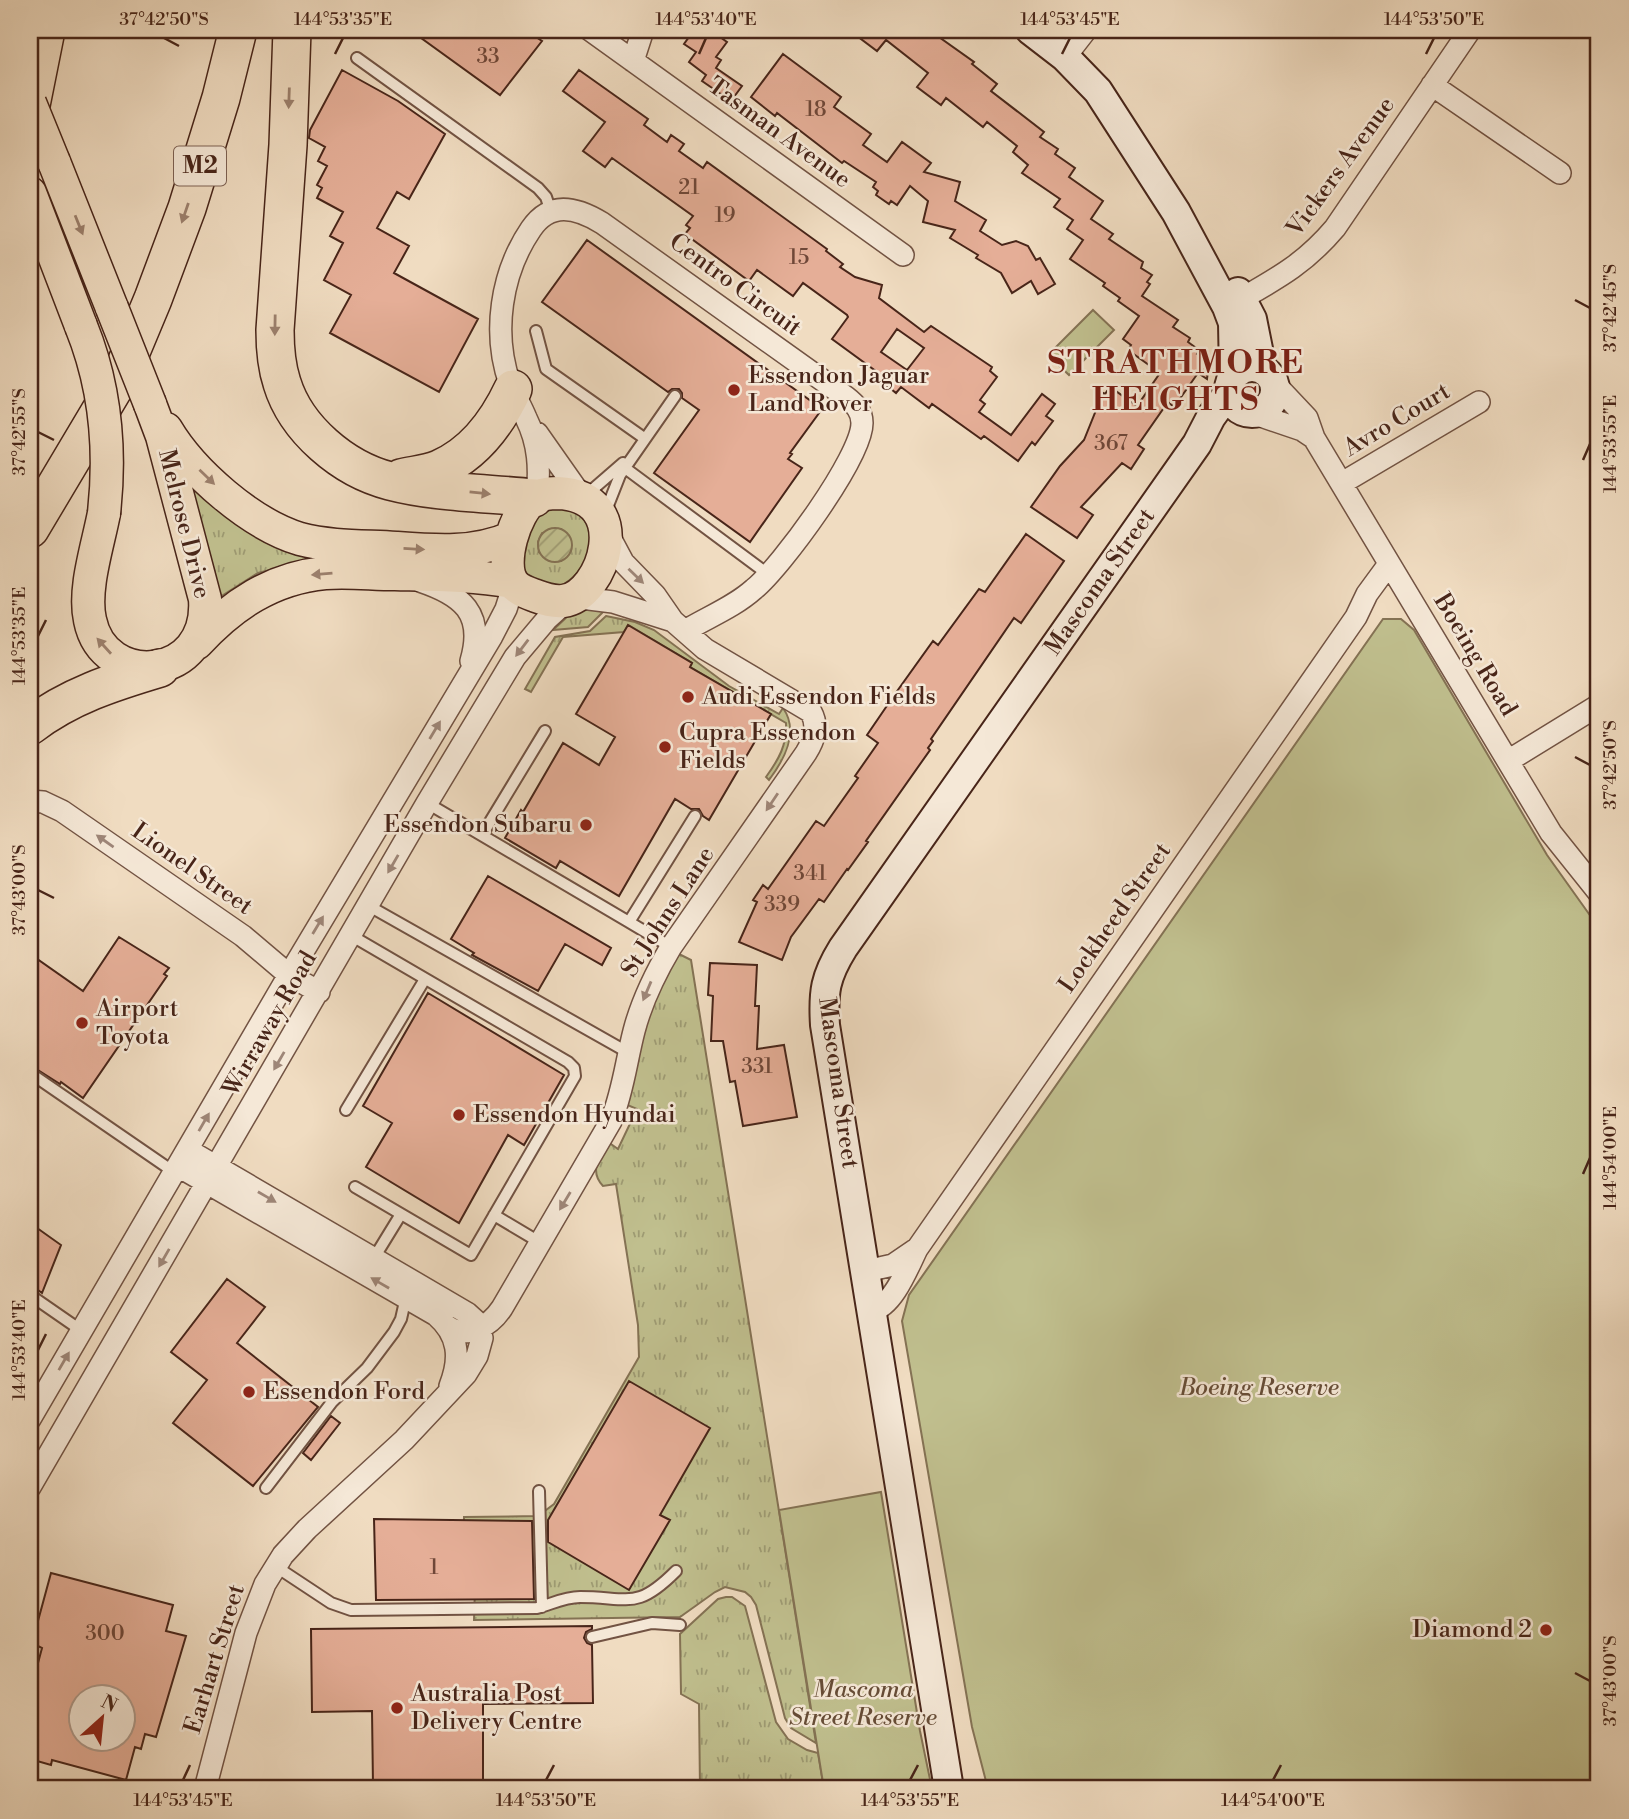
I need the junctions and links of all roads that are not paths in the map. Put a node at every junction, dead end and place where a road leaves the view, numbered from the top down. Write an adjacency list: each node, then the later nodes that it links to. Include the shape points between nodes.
1 (46, 30): 14 (highway)
2 (238, 30): 34 (highway, M2, one-way to 34, via 187,208 153,299 120,378)
3 (292, 30): 30 (highway, one-way to 30, via 276,358 292,406 314,434 349,463)
4 (590, 30): 11 (street, Tasman Avenue)
5 (643, 30): 11 (street)
6 (1030, 30): 9 (main road)
7 (1086, 30): 9 (street)
8 (1470, 30): 12 (street, Vickers Avenue)
9 (1065, 57): 19 (main road, via 1098,91)
10 (357, 58): 17 (lane, via 538,188)
11 (633, 61): 18 (street, Tasman Avenue)
12 (1432, 85): 15 (street); 19 (street, Vickers Avenue, via 1321,244 1297,266)
13 (30, 103): 25 (main road, Melrose Drive, one-way to 25, bridge)
14 (30, 110)
15 (1560, 173)
16 (30, 193): 42 (main road, one-way to 16, bridge, via 144,668 125,662 104,648 93,631 88,609 107,479 104,414 93,355)
17 (551, 212): 26 (street, via 538,220 526,237 502,301 503,350); 38 (street, Centro Circuit, via 579,211 602,223 856,407 861,430 845,467)
18 (904, 255)
19 (1235, 302): 21 (main road, via 1252,319); 23 (main road)
20 (536, 331): 27 (lane, via 546,369)
21 (1268, 376): 23 (main road, via 1247,367); 23 (main road, via 1276,390 1266,409); 28 (street, Boeing Road, via 1307,418)
22 (675, 396): 27 (lane)
23 (1240, 398): 28 (street); 72 (main road, Mascoma Street, via 1196,444 831,968 825,985 825,1025)
24 (1479, 402): 31 (street, Avro Court)
25 (150, 404): 35 (main road, one-way to 35, via 169,434 221,491 264,523 300,539 460,551); 42 (main road, Melrose Drive, via 205,599 202,626)
26 (520, 405): 30 (highway, via 499,415 461,457 437,470); 32 (street, via 539,461); 33 (street)
27 (644, 438): 29 (lane)
28 (1314, 438): 31 (street, Boeing Road)
29 (623, 467): 33 (lane); 33 (lane); 38 (lane)
30 (390, 481): 32 (highway, one-way to 32)
31 (1342, 483): 36 (street, Boeing Road)
32 (536, 498): 33 (main road, via 558,493); 35 (main road, via 522,512)
33 (593, 510): 40 (main road, via 606,541 600,565 588,584); 41 (street, St Johns Lane, one-way to 41, via 622,562)
34 (30, 530)
35 (511, 538): 39 (main road)
36 (1395, 572): 47 (street, Boeing Road); 70 (street, Lockheed Street, via 1356,617)
37 (396, 575): 39 (main road, via 454,575); 42 (main road, one-way to 42, via 328,573 284,580 232,609); 43 (street, Wirraway Road, via 444,591 467,608 477,631)
38 (769, 575): 41 (street, Centro Circuit, via 740,600)
39 (513, 583): 40 (main road, via 544,598); 43 (street, Wirraway Road, via 498,626)
40 (571, 598): 41 (street, St Johns Lane, via 613,602); 50 (street, Wirraway Road, one-way to 50, via 547,618 515,657)
41 (679, 626): 57 (street, St Johns Lane, one-way to 57, via 727,663 807,709 815,722 806,753)
42 (173, 661): 45 (highway, via 90,691)
43 (467, 676): 48 (street, Wirraway Road, one-way to 43)
44 (1599, 705): 47 (street)
45 (30, 726)
46 (545, 731): 52 (lane)
47 (1508, 761): 53 (street, Boeing Road, via 1551,833)
48 (394, 798): 50 (street); 58 (street, Wirraway Road, one-way to 48)
49 (30, 802): 58 (street, Lionel Street, one-way to 49, via 243,936 62,811 43,802)
50 (424, 809): 52 (lane); 54 (street, Wirraway Road, one-way to 54)
51 (695, 816): 55 (lane)
52 (482, 835): 55 (lane)
53 (1599, 893)
54 (369, 906): 56 (street, Wirraway Road); 61 (lane)
55 (629, 922): 57 (lane)
56 (352, 936): 59 (lane); 60 (street, Wirraway Road)
57 (671, 947): 61 (street, St Johns Lane, one-way to 61, via 646,993)
58 (289, 975): 60 (street, Lionel Street); 64 (street, Wirraway Road, one-way to 58)
59 (425, 979): 63 (lane); 68 (lane, via 574,1068 575,1079)
60 (319, 992): 65 (street, Wirraway Road, one-way to 65)
61 (629, 1054): 69 (street, St Johns Lane, one-way to 69, via 611,1121)
62 (30, 1073): 64 (lane)
63 (346, 1110)
64 (180, 1163): 65 (street); 78 (street, Wirraway Road)
65 (212, 1175): 71 (street, one-way to 71); 73 (street, one-way to 65); 81 (street, Wirraway Road, one-way to 81)
66 (355, 1187): 67 (lane)
67 (401, 1214): 68 (lane, via 471,1255); 71 (lane)
68 (494, 1215): 69 (lane)
69 (541, 1243): 77 (street, St Johns Lane, via 499,1314)
70 (917, 1249): 72 (street, Lockheed Street, via 893,1265); 75 (street, Lockheed Street, via 888,1302)
71 (374, 1258): 73 (street)
72 (866, 1271): 75 (main road, Mascoma Street)
73 (409, 1289): 76 (street); 77 (street, via 470,1314); 82 (lane, via 394,1332 332,1402)
74 (30, 1295): 78 (lane)
75 (873, 1310): 90 (main road, Mascoma Street)
76 (447, 1326): 77 (street, via 464,1333); 79 (street, Earhart Street, via 456,1342 457,1365)
77 (480, 1327): 79 (street, Earhart Street, via 482,1341 474,1362)
78 (82, 1331): 80 (street, Wirraway Road, one-way to 78)
79 (438, 1405): 84 (street, Earhart Street, via 307,1529)
80 (30, 1419)
81 (30, 1487)
82 (266, 1488)
83 (539, 1491): 86 (lane)
84 (275, 1566): 86 (lane, via 331,1603 351,1610); 89 (street, Earhart Street, via 246,1633)
85 (676, 1571): 86 (lane, via 634,1600 579,1597)
86 (542, 1607)
87 (680, 1625): 88 (lane, via 652,1623)
88 (592, 1637)
89 (205, 1789)
90 (949, 1789)

